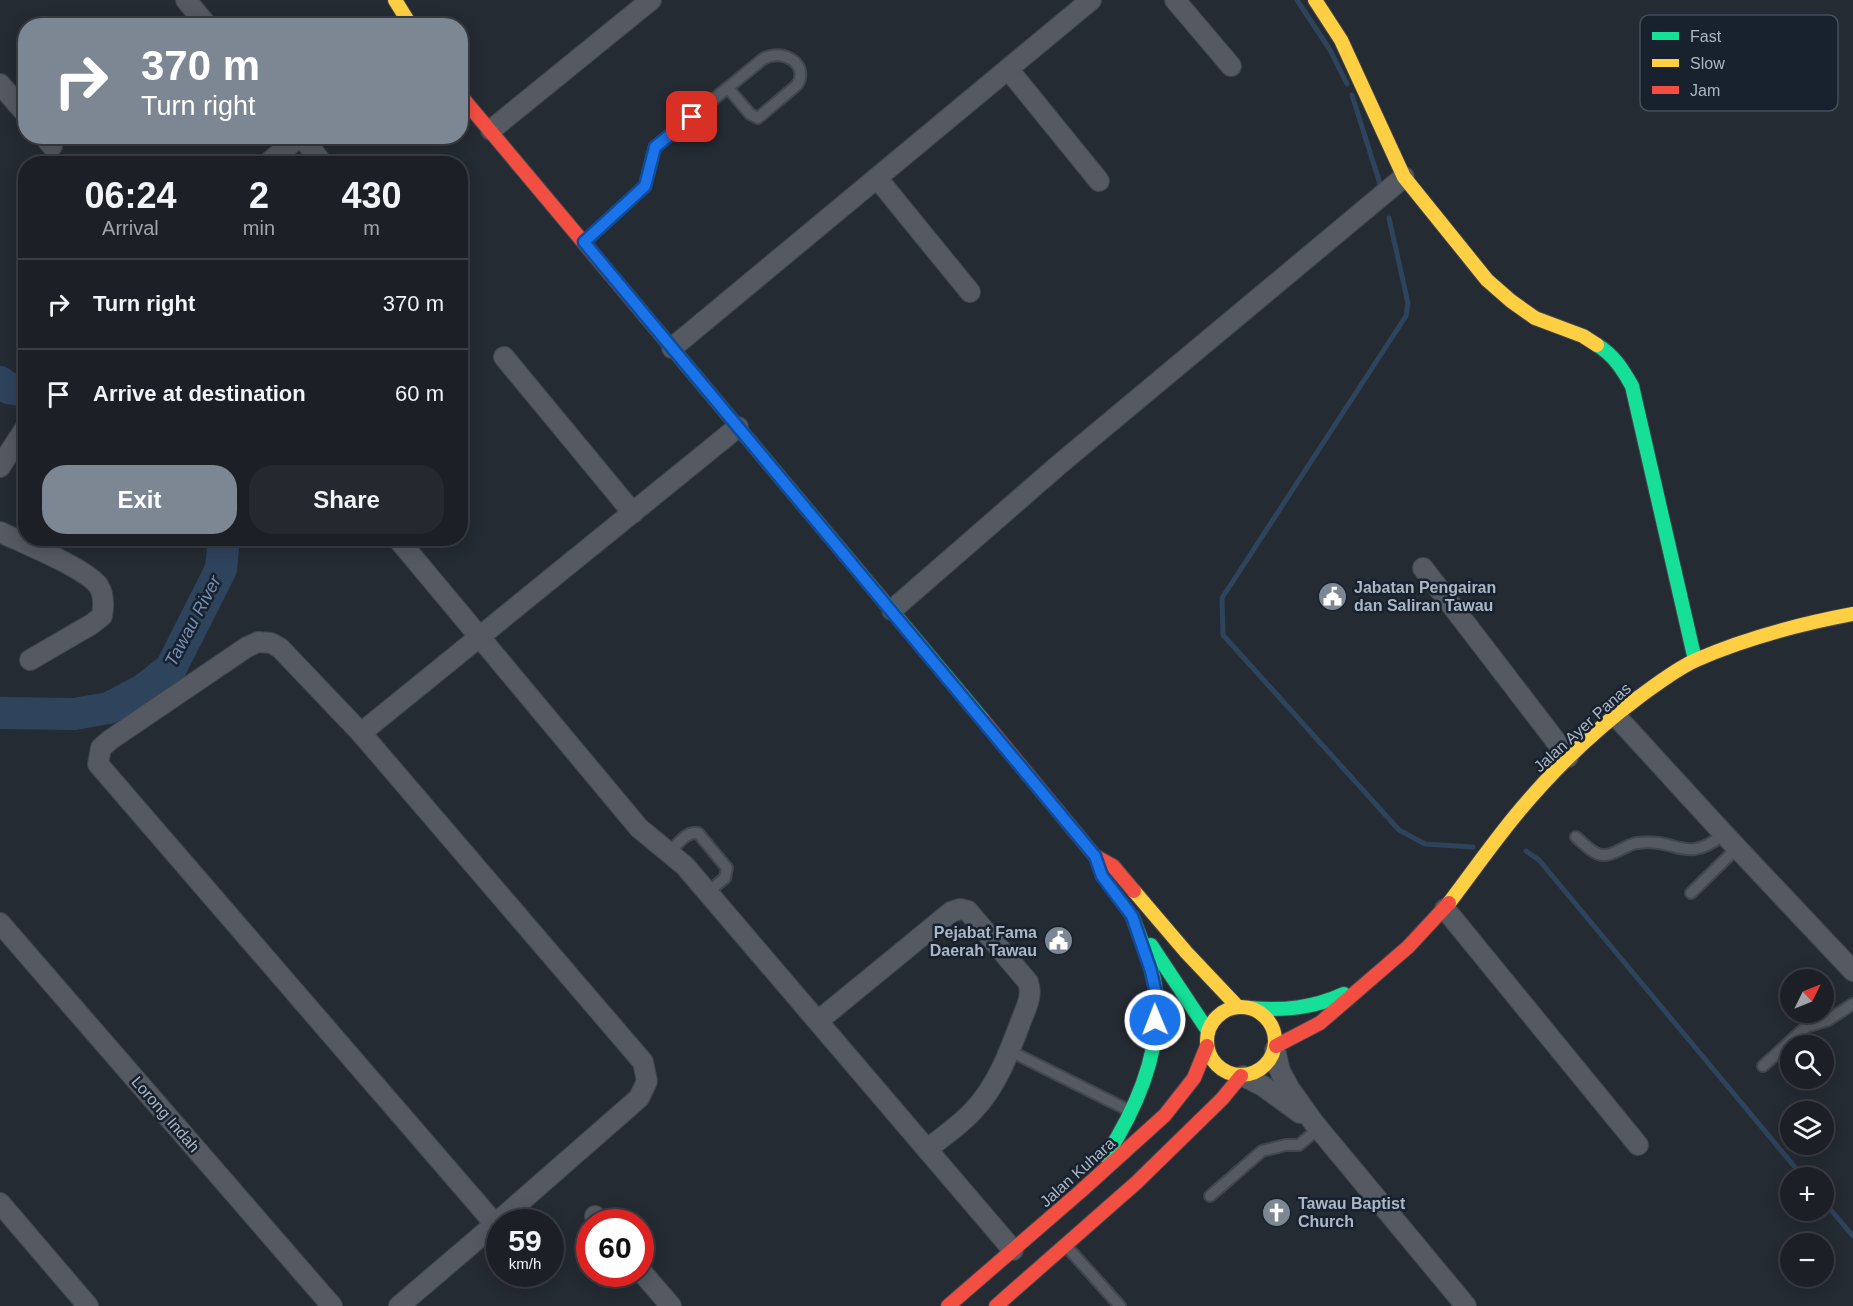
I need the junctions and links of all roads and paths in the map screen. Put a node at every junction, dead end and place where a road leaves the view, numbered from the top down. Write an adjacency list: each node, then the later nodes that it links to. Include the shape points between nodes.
1 (186, 0): 7 (street)
2 (395, 0): 8 (main road)
3 (651, 0): 15 (street)
4 (1091, 0): 10 (street)
5 (1175, 0): 9 (street)
6 (1315, 0): 20 (main road, via 1341,40)
7 (201, 18)
8 (406, 18)
9 (1231, 66)
10 (1008, 69): 21 (street); 22 (street)
11 (0, 84): 14 (street)
12 (728, 88): 12 (lane, via 769,55 788,56 801,74 797,85 758,118); 23 (lane, via 655,147 645,186)
13 (468, 104): 15 (main road)
14 (18, 105)
15 (491, 130): 23 (main road)
16 (291, 144): 18 (street)
17 (307, 144): 19 (street)
18 (277, 156)
19 (317, 156)
20 (1404, 177): 36 (street, via 1061,463); 40 (main road, via 1487,280 1535,318 1583,336 1606,350 1621,367 1632,386)
21 (877, 178): 24 (street); 25 (street)
22 (1099, 181)
23 (584, 242): 25 (main road)
24 (970, 292)
25 (672, 348): 27 (main road)
26 (504, 357): 30 (street)
27 (738, 427): 30 (street); 36 (main road)
28 (18, 439): 29 (street)
29 (0, 467)
30 (633, 513): 38 (street)
31 (1, 533): 32 (street)
32 (18, 538)
33 (47, 546): 39 (street, via 99,586 104,603 102,616 92,624)
34 (404, 546): 38 (street)
35 (1424, 568): 43 (street)
36 (892, 610): 47 (main road)
37 (1853, 614): 40 (main road, Jalan Ayer Panas, via 1807,623)
38 (479, 637): 42 (street); 46 (street, via 639,828)
39 (30, 660)
40 (1695, 660): 41 (main road, Jalan Ayer Panas)
41 (1615, 715): 43 (main road, Jalan Ayer Panas); 45 (street)
42 (361, 733): 73 (street, via 643,1062 647,1081 639,1098); 74 (street, via 280,648 258,642 110,740 101,748 98,764)
43 (1568, 757): 52 (main road, Jalan Ayer Panas, via 1515,816)
44 (1576, 837): 45 (lane, via 1597,854 1606,855 1634,843 1677,846 1689,851)
45 (1731, 841): 50 (lane); 55 (street)
46 (669, 853): 49 (street); 49 (lane, via 687,835 698,833 727,867 724,878)
47 (1095, 856): 48 (main road); 58 (main road, via 1113,866 1186,952)
48 (1102, 876)
49 (708, 892): 59 (street)
50 (1690, 893)
51 (1121, 901): 53 (main road)
52 (1445, 909): 56 (main road, Jalan Ayer Panas); 68 (street)
53 (1132, 916): 60 (main road); 66 (main road, via 1156,994 1153,1044 1141,1092)
54 (0, 923): 80 (street, Lorong Indah)
55 (1853, 971)
56 (1369, 981): 58 (main road, Jalan Ayer Panas, via 1324,1004 1300,1010); 62 (main road, Jalan Ayer Panas, via 1320,1023)
57 (1853, 1004): 64 (lane, via 1828,1020 1806,1027)
58 (1244, 1008): 60 (main road, via 1225,1011); 62 (main road, via 1261,1013 1270,1022)
59 (818, 1021): 63 (street, via 951,912 960,909 968,911 1032,991); 69 (street)
60 (1208, 1031): 61 (main road)
61 (1207, 1047): 65 (main road, via 1219,1067); 70 (main road, Jalan Kuhara, via 1186,1091 1165,1115)
62 (1275, 1048): 65 (main road, via 1263,1068); 67 (street, via 1289,1088)
63 (1010, 1051): 66 (lane); 69 (street, via 979,1104)
64 (1763, 1066)
65 (1242, 1076): 67 (street, via 1263,1086); 76 (main road, via 1144,1175)
66 (1131, 1111): 70 (main road)
67 (1317, 1126): 71 (lane, via 1299,1145 1262,1151); 86 (street)
68 (1638, 1144)
69 (927, 1149): 77 (street)
70 (1081, 1191): 77 (main road, Jalan Kuhara)
71 (1210, 1196)
72 (0, 1203): 79 (street)
73 (512, 1209)
74 (486, 1214)
75 (486, 1232): 81 (street)
76 (1066, 1245): 84 (main road); 85 (lane)
77 (1013, 1250): 83 (main road, Jalan Kuhara)
78 (654, 1286): 82 (street)
79 (88, 1306)
80 (332, 1306)
81 (399, 1306)
82 (671, 1306)
83 (948, 1306)
84 (996, 1306)
85 (1120, 1306)
86 (1466, 1306)

